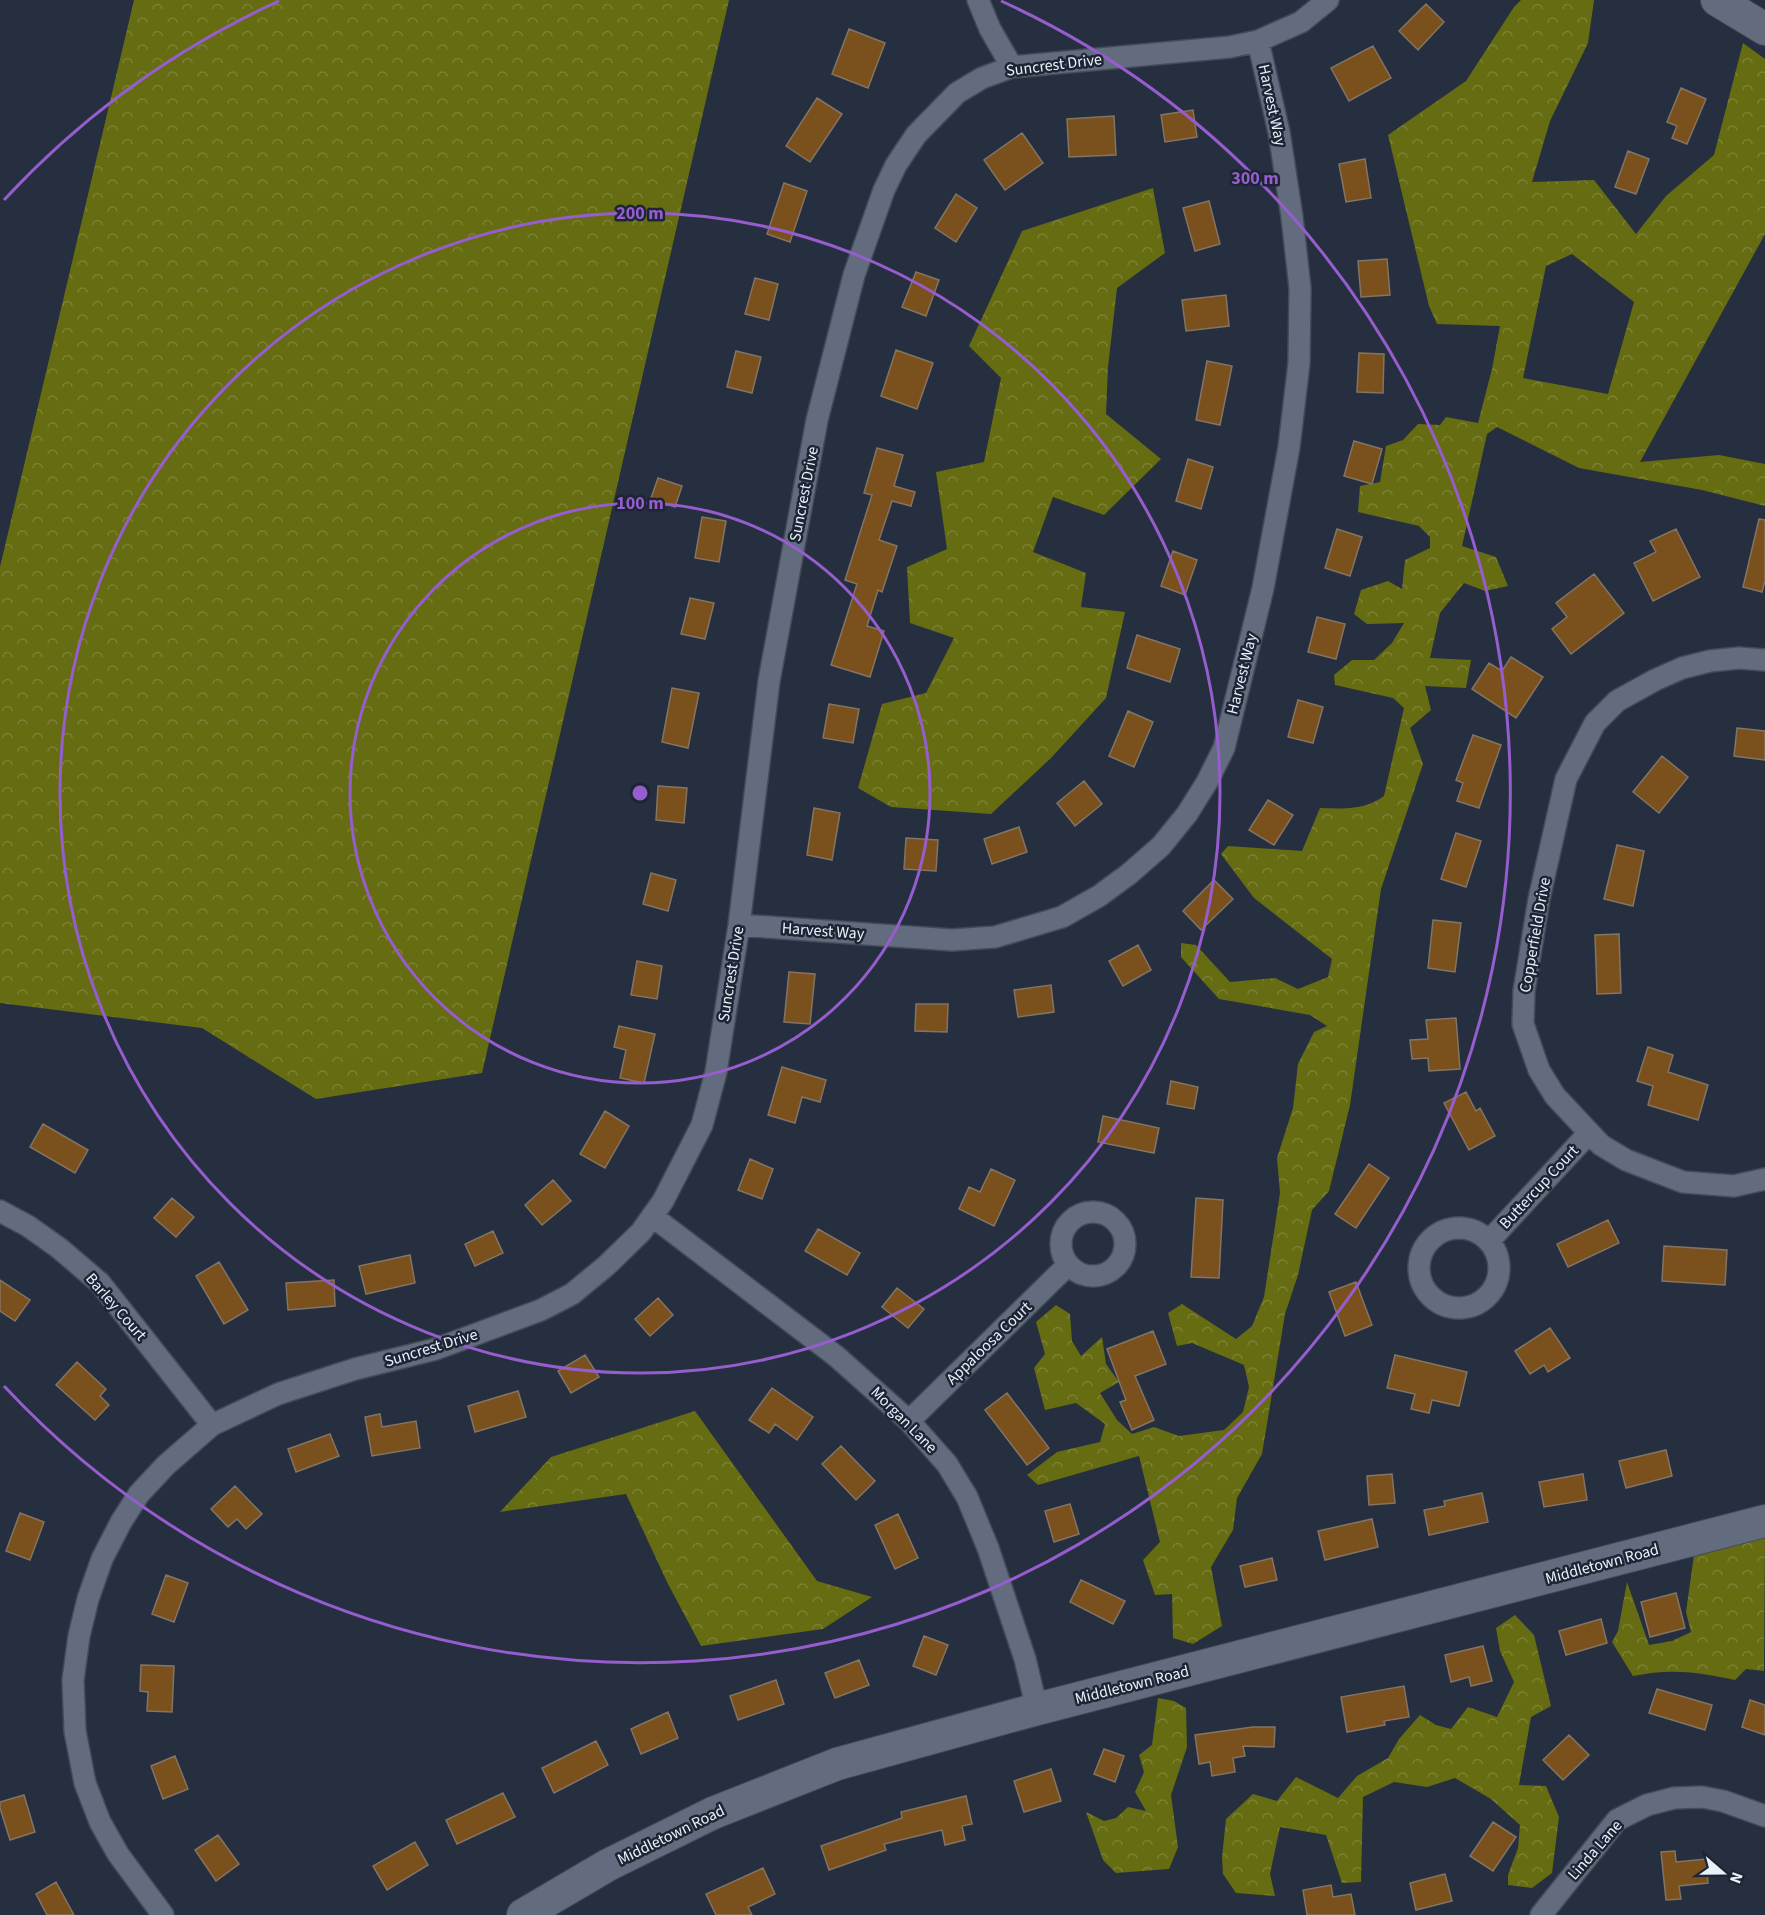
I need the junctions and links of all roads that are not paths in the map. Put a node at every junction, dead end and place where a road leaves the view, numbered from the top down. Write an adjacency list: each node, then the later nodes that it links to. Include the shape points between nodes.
1 (978, 0): 6 (street)
2 (1328, 0): 5 (street, Suncrest Drive, via 1301,22)
3 (1717, 0): 4 (street)
4 (1765, 29)
5 (1258, 41): 6 (street, Suncrest Drive, via 1230,47); 8 (street, Harvest Way, via 1279,132 1292,217 1300,288 1299,363 1263,588 1224,748 1207,782 1188,814 1161,846 1129,874 1062,917 995,937 952,940)
6 (1012, 67): 8 (street, Suncrest Drive, via 957,93 916,135 884,190 854,275 817,420 769,681)
7 (1765, 660): 9 (street, Copperfield Drive, via 1739,658 1682,668 1617,701 1595,723 1566,779 1539,899 1524,991 1523,1024 1539,1070 1555,1096)
8 (739, 925): 12 (street, Suncrest Drive, via 716,1072 702,1125)
9 (1588, 1133): 10 (street, Copperfield Drive, via 1626,1160 1683,1182 1734,1186); 13 (street, Buttercup Court)
10 (1765, 1179)
11 (0, 1211): 16 (street, Barley Court, via 59,1248 100,1283)
12 (652, 1216): 15 (street, Morgan Lane, via 836,1356); 16 (street, Suncrest Drive, via 606,1266 572,1294 541,1310 436,1349 278,1394)
13 (1489, 1241)
14 (1068, 1266): 15 (street, Appaloosa Court)
15 (909, 1421): 18 (street, Morgan Lane, via 947,1464 968,1497 1025,1659)
16 (212, 1425): 20 (street, Suncrest Drive, via 166,1465 139,1494 121,1522 88,1599 73,1680 75,1731 85,1783 118,1854)
17 (1765, 1521): 18 (street, Middletown Road)
18 (1037, 1709): 21 (street, Middletown Road, via 837,1764 713,1813 608,1865)
19 (1765, 1816): 22 (street, Linda Lane, via 1702,1797 1647,1804 1617,1820)
20 (163, 1915)
21 (523, 1915)
22 (1541, 1915)

